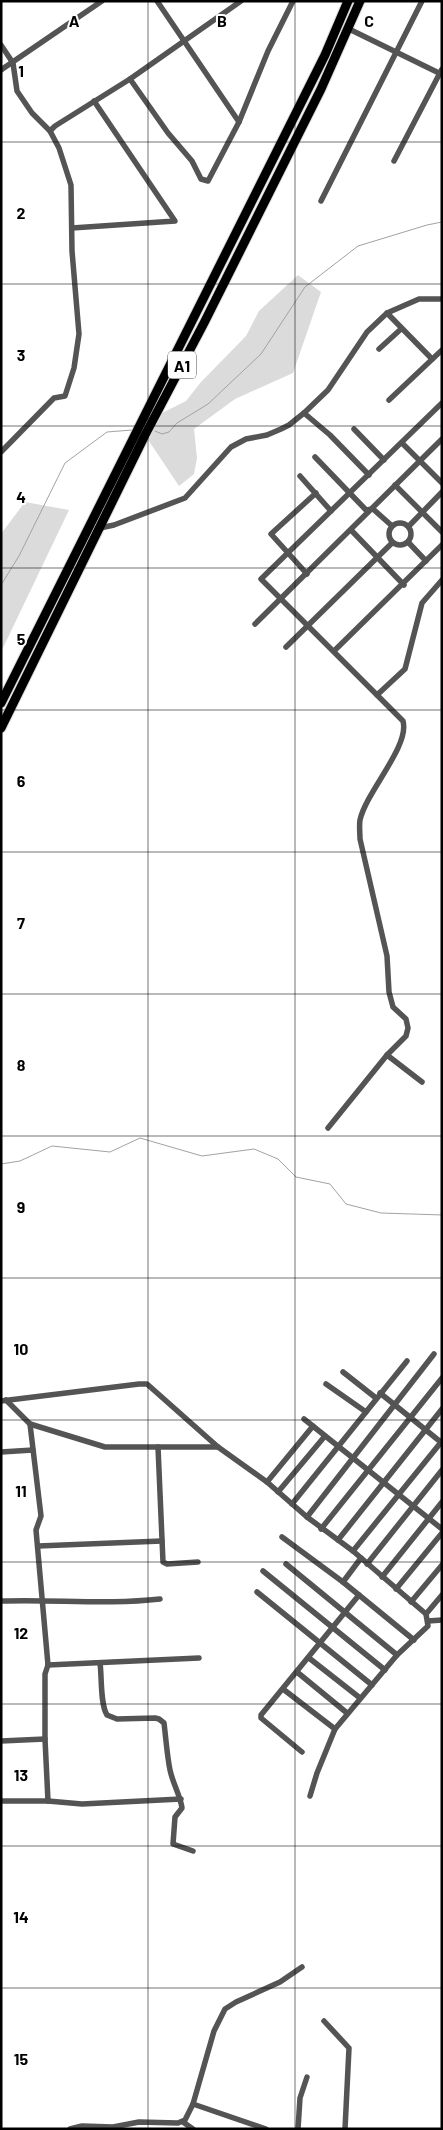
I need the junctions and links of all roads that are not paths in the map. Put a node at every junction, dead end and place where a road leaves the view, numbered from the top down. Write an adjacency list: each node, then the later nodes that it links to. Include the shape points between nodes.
1 (102, 1): 12 (street)
2 (158, 1): 9 (street)
3 (241, 1): 9 (street)
4 (293, 1): 17 (street)
5 (348, 1): 68 (main road, A1, via 312,81)
6 (360, 1): 8 (main road, A1)
7 (422, 1): 11 (street)
8 (349, 28): 11 (street); 50 (main road, A1, via 313,107)
9 (185, 41): 15 (street); 17 (street)
10 (1, 46): 12 (street)
11 (396, 52): 14 (street); 20 (street)
12 (13, 63): 13 (street); 18 (street, via 17,91)
13 (1, 70)
14 (441, 72): 19 (street)
15 (130, 79): 16 (street); 17 (street, via 204,181 211,177)
16 (94, 101): 18 (street); 21 (street, via 175,221)
17 (238, 122)
18 (50, 131): 21 (street, via 71,185)
19 (394, 161)
20 (321, 201)
21 (72, 228): 34 (street, via 79,334 74,368 65,396 54,398)
22 (442, 299): 23 (street, via 419,299)
23 (387, 313): 24 (street); 30 (street, via 367,332 328,390)
24 (401, 329): 25 (street); 27 (street)
25 (379, 349)
26 (442, 350): 27 (street)
27 (432, 359): 28 (street)
28 (388, 400)
29 (442, 403): 33 (street)
30 (304, 413): 38 (street); 50 (street, via 282,429 230,447 185,498)
31 (354, 430): 36 (street)
32 (442, 439): 37 (street)
33 (402, 443): 36 (street); 37 (street)
34 (1, 452)
35 (315, 457): 44 (street)
36 (384, 460): 38 (street)
37 (420, 460): 40 (street); 41 (street)
38 (369, 475): 44 (street)
39 (300, 476): 43 (street)
40 (442, 483)
41 (395, 485): 45 (street); 47 (street)
42 (442, 492): 47 (street)
43 (316, 493): 46 (street); 56 (street, via 271,534)
44 (349, 494): 45 (street, via 366,510); 46 (street)
45 (373, 509): 48 (street); 51 (street)
46 (331, 512): 56 (street)
47 (422, 512): 49 (street); 52 (street)
48 (391, 525): 49 (street, via 400,522); 54 (street, via 388,534)
49 (409, 526): 53 (street, via 412,534)
50 (100, 528): 69 (main road, A1)
51 (351, 530): 57 (street); 59 (street)
52 (442, 532)
53 (408, 542): 54 (street, via 400,546); 58 (street)
54 (392, 543): 57 (street)
55 (442, 545): 58 (street)
56 (288, 555): 59 (street); 62 (street, via 261,579)
57 (377, 557): 61 (street); 64 (street)
58 (426, 561): 61 (street)
59 (307, 574): 62 (street)
60 (442, 580): 67 (street, via 422,603 405,669)
61 (404, 585): 66 (street)
62 (281, 599): 63 (street); 64 (street)
63 (255, 624)
64 (309, 626): 65 (street); 66 (street)
65 (286, 647)
66 (334, 650): 67 (street)
67 (377, 695): 70 (street, via 405,726 395,753 360,820 360,839 387,956 389,992 393,1007 406,1019 408,1028 406,1036)
68 (1, 703)
69 (1, 728)
70 (387, 1055): 71 (street); 72 (street)
71 (422, 1082)
72 (328, 1128)
73 (434, 1354): 80 (street)
74 (407, 1361): 78 (street)
75 (343, 1372): 78 (street)
76 (442, 1378): 83 (street)
77 (326, 1384): 82 (street)
78 (378, 1395): 80 (street); 82 (street)
79 (4, 1401): 85 (street); 91 (street, via 147,1384)
80 (396, 1406): 83 (street); 95 (street)
81 (442, 1409): 87 (street)
82 (366, 1412): 92 (street)
83 (411, 1417): 87 (street); 97 (street)
84 (304, 1419): 86 (street)
85 (30, 1424): 90 (street, via 105,1447); 93 (street)
86 (313, 1426): 88 (street); 98 (street)
87 (426, 1430): 89 (street); 99 (street)
88 (324, 1436): 92 (street); 100 (street)
89 (441, 1442): 101 (street)
90 (158, 1447): 91 (street); 111 (street)
91 (218, 1447): 98 (street)
92 (337, 1447): 95 (street); 103 (street)
93 (33, 1450): 94 (street); 112 (street, via 41,1516 36,1530)
94 (1, 1452)
95 (353, 1459): 97 (street); 105 (street)
96 (442, 1470): 104 (street)
97 (368, 1471): 99 (street); 107 (street)
98 (267, 1482): 100 (street)
99 (383, 1483): 101 (street); 110 (street)
100 (278, 1492): 103 (street)
101 (398, 1495): 104 (street); 113 (street)
102 (442, 1502): 106 (street)
103 (292, 1504): 105 (street)
104 (413, 1507): 106 (street); 117 (street)
105 (307, 1517): 107 (street)
106 (428, 1519): 108 (street); 120 (street)
107 (321, 1529): 110 (street)
108 (442, 1531): 122 (street)
109 (282, 1536): 121 (street)
110 (338, 1540): 113 (street)
111 (162, 1541): 112 (street); 115 (street, via 164,1563)
112 (38, 1546): 127 (street)
113 (353, 1551): 114 (street)
114 (361, 1558): 117 (street); 121 (street)
115 (198, 1562)
116 (286, 1564): 130 (street)
117 (367, 1564): 120 (street)
118 (442, 1565): 129 (street)
119 (263, 1571): 134 (street)
120 (382, 1577): 122 (street)
121 (342, 1582): 124 (street)
122 (396, 1590): 129 (street)
123 (257, 1592): 136 (street)
124 (359, 1595): 130 (street); 135 (street)
125 (442, 1596): 131 (street)
126 (160, 1599): 127 (street)
127 (42, 1600): 128 (street); 141 (street)
128 (1, 1601)
129 (412, 1602): 131 (street)
130 (345, 1612): 134 (street); 137 (street)
131 (426, 1614): 133 (street)
132 (442, 1620): 133 (street)
133 (428, 1622): 135 (street)
134 (333, 1628): 136 (street); 142 (street)
135 (414, 1640): 137 (street)
136 (321, 1644): 139 (street); 144 (street)
137 (397, 1655): 142 (street)
138 (199, 1658): 140 (street)
139 (309, 1658): 143 (street); 146 (street)
140 (100, 1663): 141 (street); 153 (street, via 102,1702 107,1715 117,1719 159,1719 164,1724 170,1771)
141 (48, 1665): 149 (street, via 44,1674)
142 (385, 1670): 144 (street)
143 (297, 1672): 145 (street); 147 (street)
144 (372, 1684): 146 (street)
145 (284, 1688): 148 (street); 151 (street, via 261,1718)
146 (360, 1698): 147 (street)
147 (347, 1713): 148 (street)
148 (335, 1729): 152 (street)
149 (44, 1739): 150 (street); 154 (street)
150 (1, 1741)
151 (302, 1752)
152 (310, 1796)
153 (181, 1799): 154 (street, via 82,1804); 156 (street, via 182,1808 175,1817 173,1844)
154 (48, 1801): 155 (street)
155 (1, 1802)
156 (192, 1851)
157 (302, 1966): 160 (street, via 280,1982 225,2009 214,2031)
158 (324, 2021): 166 (street, via 349,2048)
159 (307, 2077): 165 (street, via 300,2098)
160 (192, 2104): 161 (street); 164 (street)
161 (183, 2122): 162 (street, via 139,2122); 163 (street)
162 (70, 2129)
163 (193, 2129)
164 (266, 2129)
165 (298, 2129)
166 (345, 2129)

